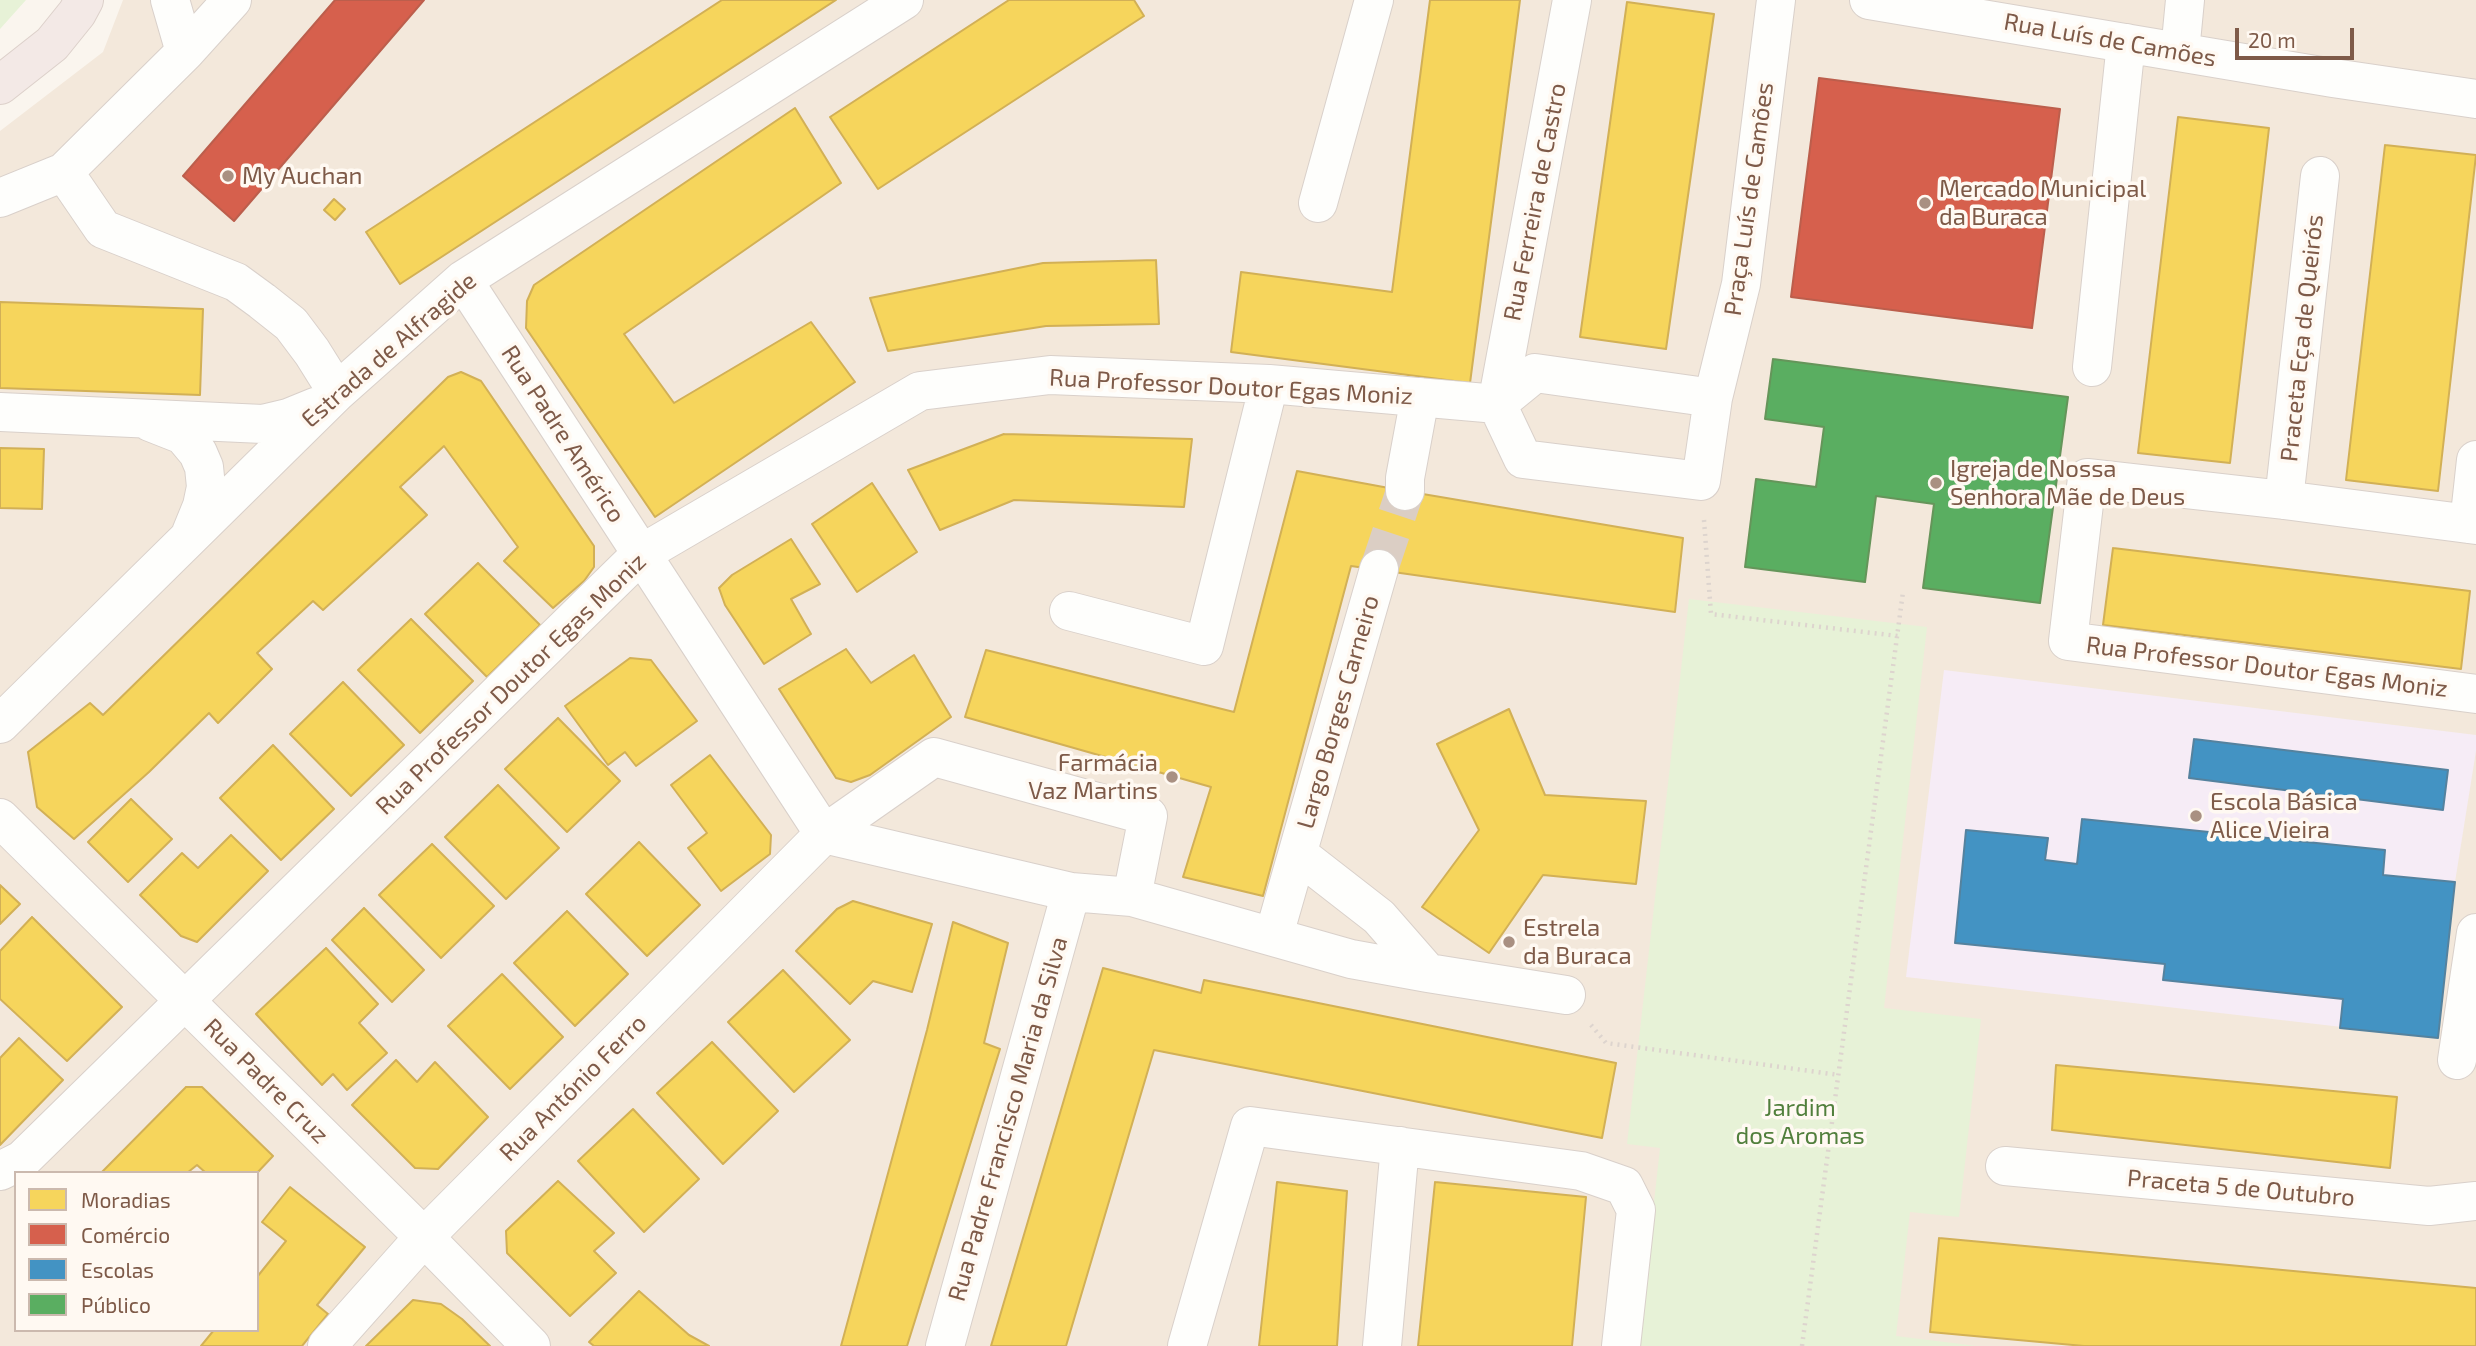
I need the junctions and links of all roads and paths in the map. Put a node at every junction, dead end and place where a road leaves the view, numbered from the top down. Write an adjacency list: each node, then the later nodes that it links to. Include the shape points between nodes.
1 (85, 0): 13 (highway, via 52,44)
2 (170, 0): 11 (street)
3 (232, 0): 11 (street)
4 (904, 0): 19 (street, Estrada de Alfragide)
5 (1374, 0): 18 (street)
6 (1572, 0): 25 (street, Rua Ferreira de Castro)
7 (1776, 0): 24 (street, Praça Luís de Camões, via 1741,284)
8 (1869, 0): 10 (street, Rua Luís de Camões)
9 (2185, 0): 12 (street)
10 (2126, 43): 12 (street, Rua Luís de Camões); 20 (street)
11 (185, 52): 15 (street)
12 (2180, 52): 14 (street, Rua Luís de Camões)
13 (0, 85)
14 (2476, 99)
15 (64, 173): 17 (street); 22 (street, via 103,229 236,282 291,324)
16 (2320, 176): 31 (street, Praceta Eça de Queirós)
17 (0, 198)
18 (1318, 203)
19 (463, 280): 22 (street, Estrada de Alfragide); 34 (street, Rua Padre Américo)
20 (2092, 367)
21 (1269, 384): 23 (street, Rua Professor Doutor Egas Moniz); 34 (street, Rua Professor Doutor Egas Moniz, via 1051,375 920,391); 37 (street, via 1204,646)
22 (337, 392): 27 (street, via 313,408 263,424); 33 (street, Estrada de Alfragide)
23 (1420, 397): 25 (street, Rua Professor Doutor Egas Moniz); 30 (street)
24 (1713, 398): 25 (street, via 1535,373); 29 (street)
25 (1497, 404): 29 (street, via 1523,459)
26 (0, 412): 27 (street)
27 (132, 418): 33 (street, via 183,435 204,467 206,487 198,519)
28 (2476, 460): 32 (street)
29 (1701, 481): 38 (path, via 1711,614)
30 (1405, 491)
31 (2284, 500): 32 (street, Rua Professor Doutor Egas Moniz); 39 (street, Rua Professor Doutor Egas Moniz, via 2087,478 2067,641)
32 (2472, 525)
33 (183, 542): 40 (street, Estrada de Alfragide)
34 (641, 554): 42 (street, Rua Padre Américo); 50 (street, Rua Professor Doutor Egas Moniz)
35 (1379, 569): 43 (street, Largo Borges Carneiro)
36 (1903, 592): 38 (path)
37 (1069, 611)
38 (1898, 636): 52 (path)
39 (2476, 694)
40 (0, 724)
41 (0, 818): 50 (street, Rua Padre Cruz)
42 (824, 834): 44 (street); 45 (street, Rua António Ferro, via 934,757 1148,816); 57 (street, Rua António Ferro)
43 (1298, 855): 47 (street, Largo Borges Carneiro); 48 (street, Largo Borges Carneiro, via 1379,917)
44 (1071, 892): 45 (street); 60 (street, Rua Padre Francisco Maria da Silva)
45 (1132, 897): 47 (street)
46 (2476, 933): 51 (street)
47 (1274, 935): 48 (street, via 1351,959)
48 (1428, 973): 49 (street)
49 (1566, 995): 52 (path, via 1606,1043)
50 (186, 1002): 55 (street, Rua Professor Doutor Egas Moniz, via 23,1160); 57 (street, Rua Padre Cruz)
51 (2457, 1060)
52 (1839, 1075): 64 (path)
53 (1400, 1146): 61 (street, via 1250,1126); 62 (street); 63 (street, via 1581,1171 1624,1186 1636,1210)
54 (2005, 1166): 56 (street, Praceta 5 de Outubro, via 2429,1206)
55 (0, 1171)
56 (2476, 1201)
57 (424, 1237): 58 (street, Rua António Ferro); 59 (street, Rua Padre Cruz)
58 (327, 1346)
59 (531, 1346)
60 (944, 1346)
61 (1187, 1346)
62 (1382, 1346)
63 (1620, 1346)
64 (1802, 1346)

